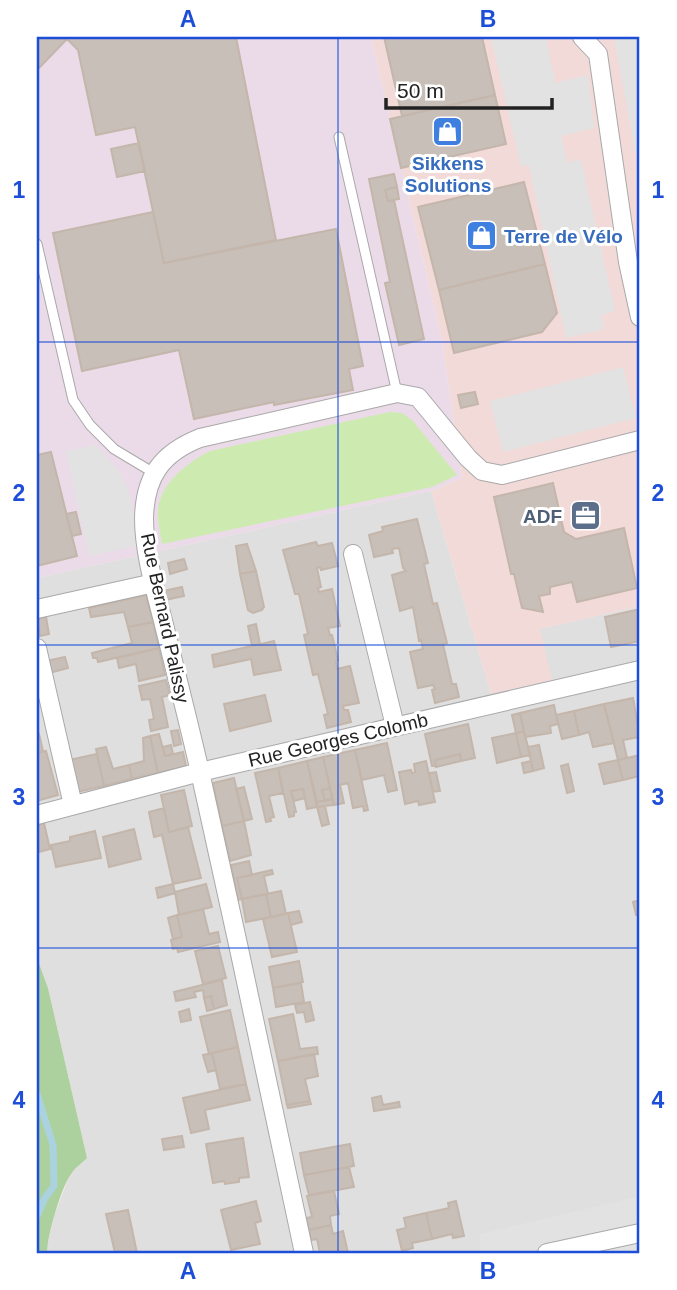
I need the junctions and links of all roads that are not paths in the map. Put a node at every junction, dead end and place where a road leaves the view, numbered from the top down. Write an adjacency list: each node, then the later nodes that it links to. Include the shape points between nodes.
1 (582, 37): 4 (street, via 598,54)
2 (339, 137): 5 (lane)
3 (37, 244): 7 (lane, via 73,400 114,449)
4 (640, 317)
5 (397, 393): 6 (street, via 418,397 482,471 502,475); 7 (street, via 200,438 180,446)
6 (640, 440)
7 (154, 473): 9 (street, Rue Bernard Palissy, via 144,518)
8 (353, 554): 13 (street)
9 (154, 583): 10 (street); 14 (street, Rue Bernard Palissy)
10 (37, 609)
11 (37, 648): 15 (street)
12 (640, 670): 13 (street, Rue Georges Colomb)
13 (396, 726): 14 (street, Rue Georges Colomb)
14 (200, 772): 15 (street, Rue Georges Colomb); 18 (street, Rue Bernard Palissy)
15 (73, 805): 16 (street, Rue Georges Colomb)
16 (37, 815)
17 (640, 1233): 19 (street)
18 (304, 1253)
19 (547, 1253)

